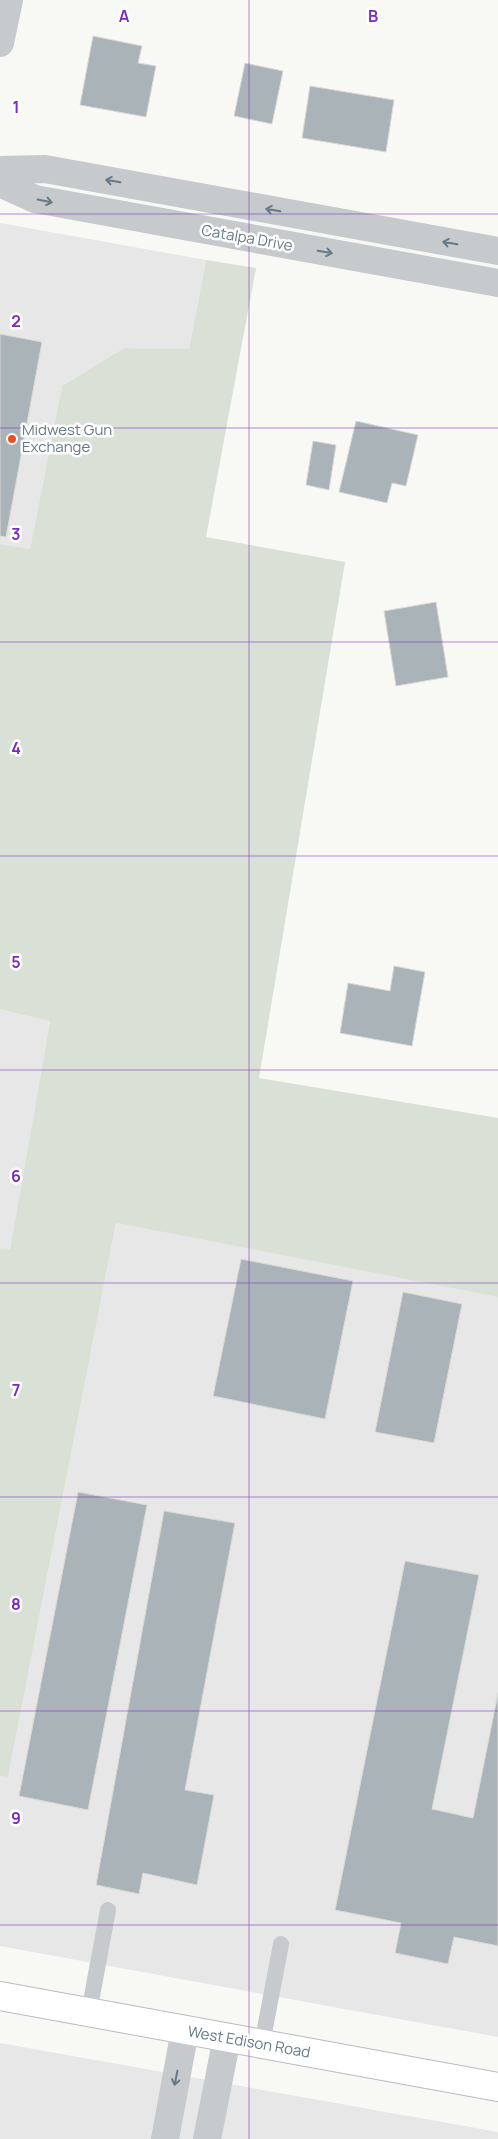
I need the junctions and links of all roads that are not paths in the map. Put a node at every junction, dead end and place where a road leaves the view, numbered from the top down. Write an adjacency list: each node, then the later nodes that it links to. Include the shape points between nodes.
1 (8, 0): 2 (street)
2 (0, 43)
3 (0, 170): 5 (street, Catalpa Drive, one-way to 3, via 45,169)
4 (0, 183): 6 (street, Catalpa Drive, one-way to 6, via 35,199)
5 (498, 251)
6 (498, 283)
7 (108, 1910): 10 (lane)
8 (282, 1944): 13 (lane)
9 (0, 1996): 10 (main road, West Edison Road)
10 (89, 2012): 11 (main road, West Edison Road)
11 (185, 2030): 12 (main road, West Edison Road); 15 (street, one-way to 15)
12 (227, 2038): 13 (main road, West Edison Road); 16 (street)
13 (262, 2044): 14 (main road, West Edison Road)
14 (498, 2087)
15 (165, 2139)
16 (207, 2139)

